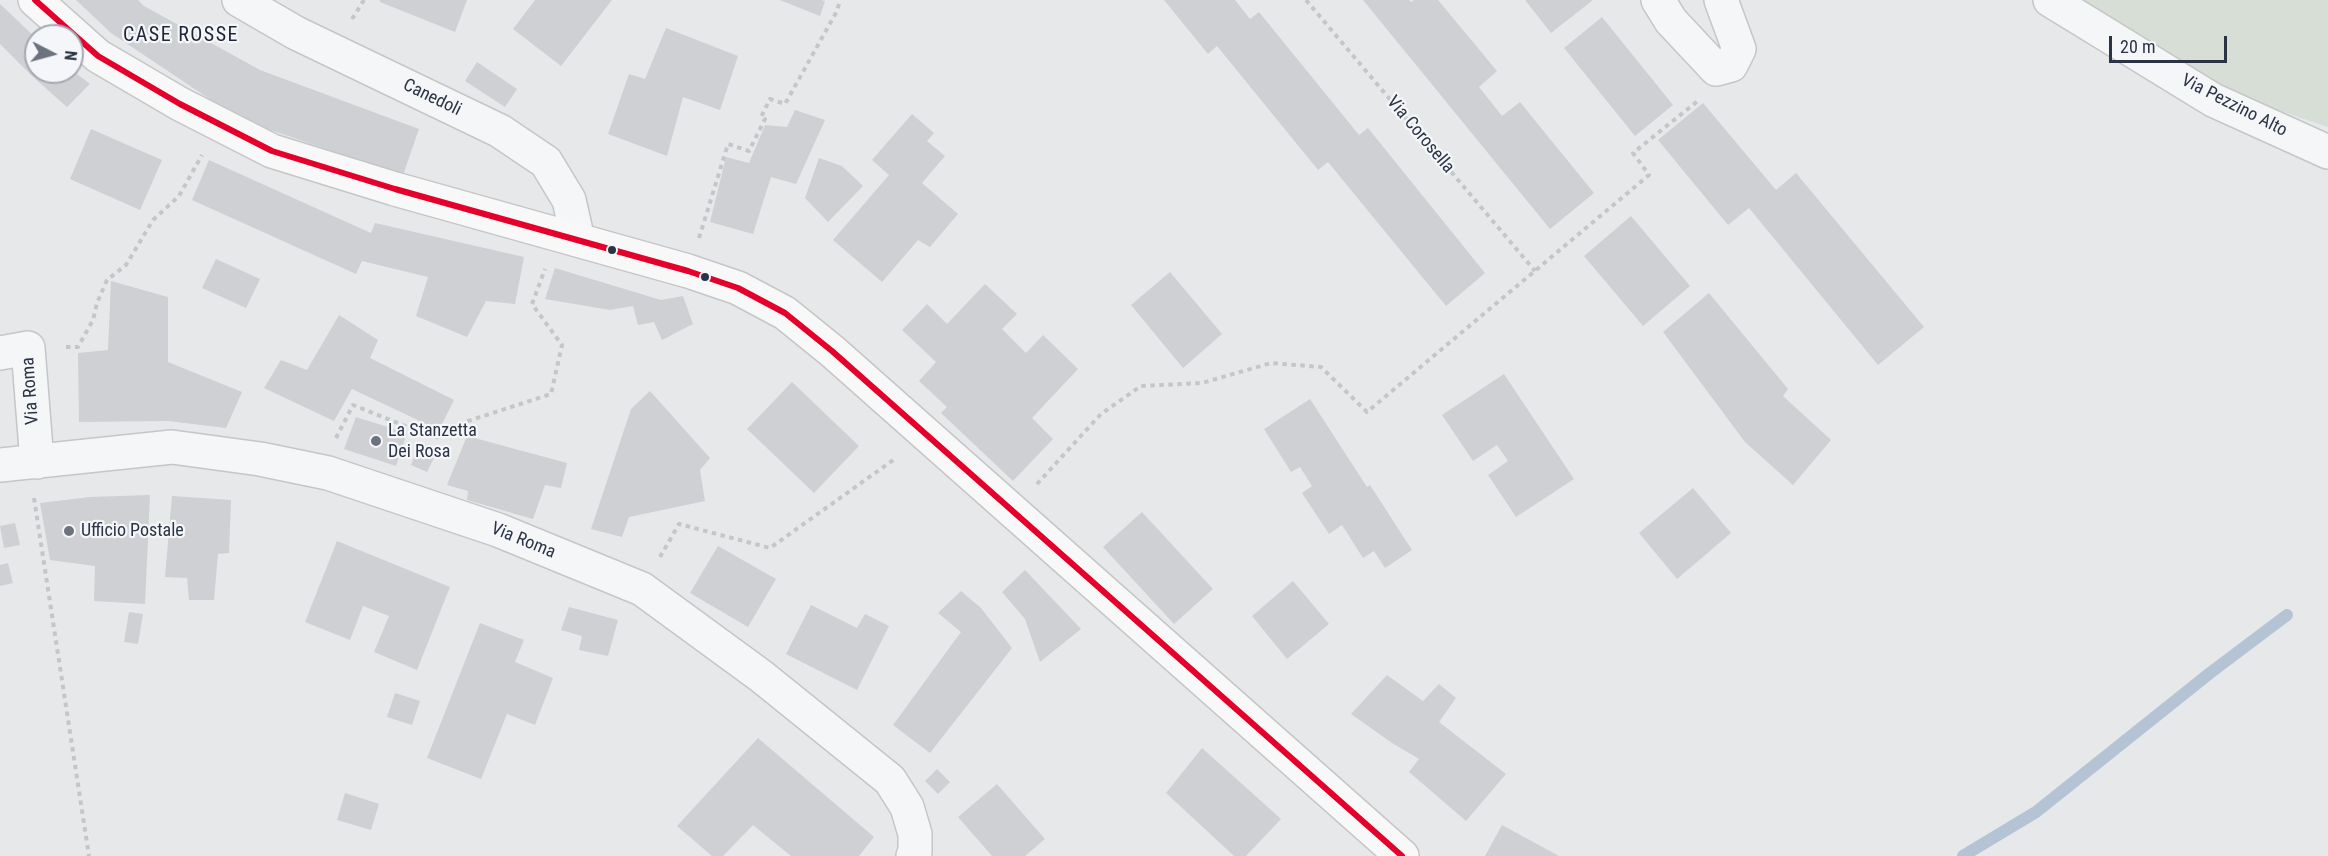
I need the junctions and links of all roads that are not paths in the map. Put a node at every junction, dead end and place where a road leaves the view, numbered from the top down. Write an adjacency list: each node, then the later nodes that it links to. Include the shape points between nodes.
1 (34, 0): 7 (main road, via 98,56 272,151)
2 (239, 0): 7 (street, Canedoli, via 296,33 500,131 546,162 569,200)
3 (1658, 0): 4 (street, via 1671,21 1716,69 1731,65 1739,49)
4 (1721, 0)
5 (2050, 2): 6 (street, Via Pezzino Alto, via 2213,100)
6 (2328, 152)
7 (568, 238): 12 (main road, via 738,288 785,314 832,351)
8 (14, 350): 9 (street, Via Roma)
9 (36, 462): 10 (street, Via Roma); 11 (street, Via Roma, via 172,447 318,471 498,530 642,589 761,676 891,780 907,807)
10 (0, 465)
11 (916, 850)
12 (1402, 856)

